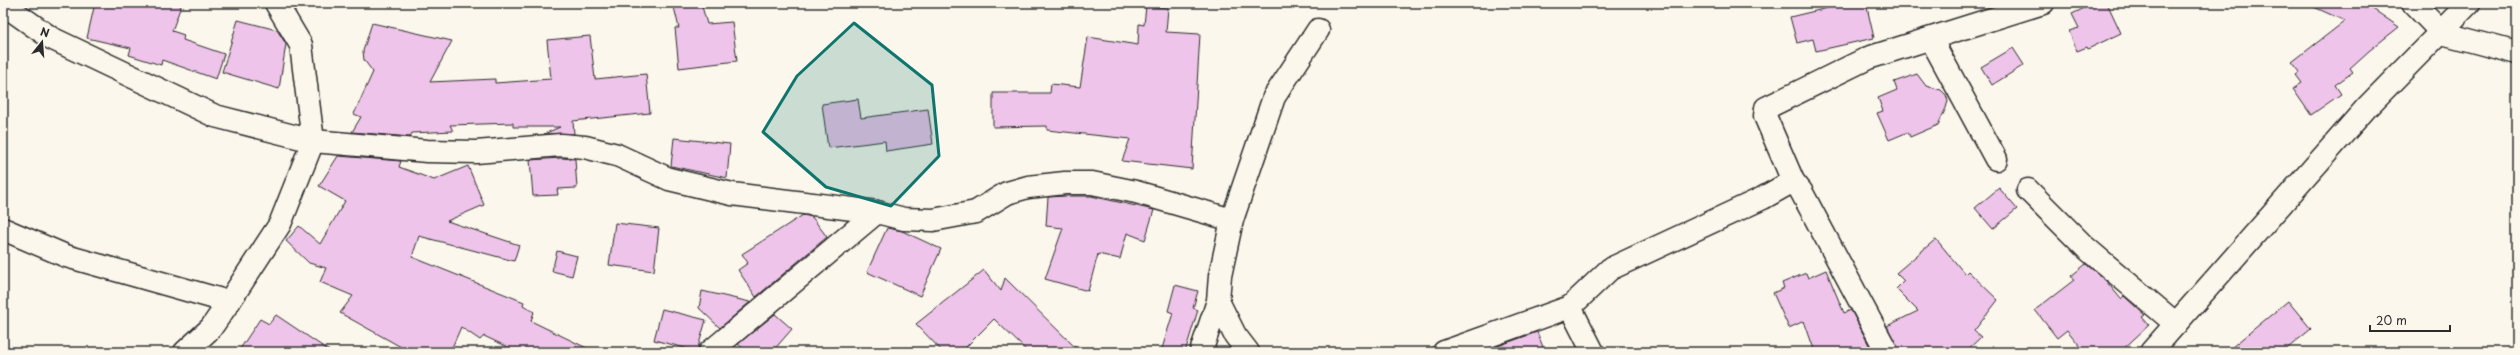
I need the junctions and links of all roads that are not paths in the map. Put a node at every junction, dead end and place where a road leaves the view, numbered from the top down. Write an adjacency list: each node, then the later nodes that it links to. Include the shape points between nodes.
1 (276, 3): 10 (street, via 301,45)
2 (2043, 3): 8 (street, via 1961,27)
3 (2413, 3): 7 (street)
4 (2469, 3): 7 (street)
5 (3, 4): 10 (street, via 51,38 215,116)
6 (1318, 30): 15 (street, via 1274,98)
7 (2442, 33): 9 (street); 20 (street, via 2367,107)
8 (1931, 39): 11 (street); 12 (street, via 1868,58 1766,108 1765,116)
9 (2517, 53)
10 (313, 141): 14 (street, via 469,152 561,145 585,147 617,155 669,179 732,194); 17 (street, via 280,224)
11 (1996, 159)
12 (1793, 181): 19 (street, via 1763,198 1610,269); 27 (street)
13 (2028, 190): 20 (street, via 2086,247)
14 (877, 212): 15 (street, via 904,219 933,220 976,212 1007,192 1028,186 1065,182 1092,183 1136,192); 22 (street)
15 (1232, 220): 18 (street, via 1220,276)
16 (4, 230): 17 (street, via 66,256)
17 (229, 302): 21 (street, via 212,328)
18 (1218, 302): 23 (street); 24 (street, via 1235,335)
19 (1570, 307): 25 (street); 26 (street)
20 (2176, 324): 28 (street)
21 (185, 352)
22 (710, 352)
23 (1201, 352)
24 (1248, 352)
25 (1444, 352)
26 (1593, 352)
27 (1887, 352)
28 (2151, 352)

